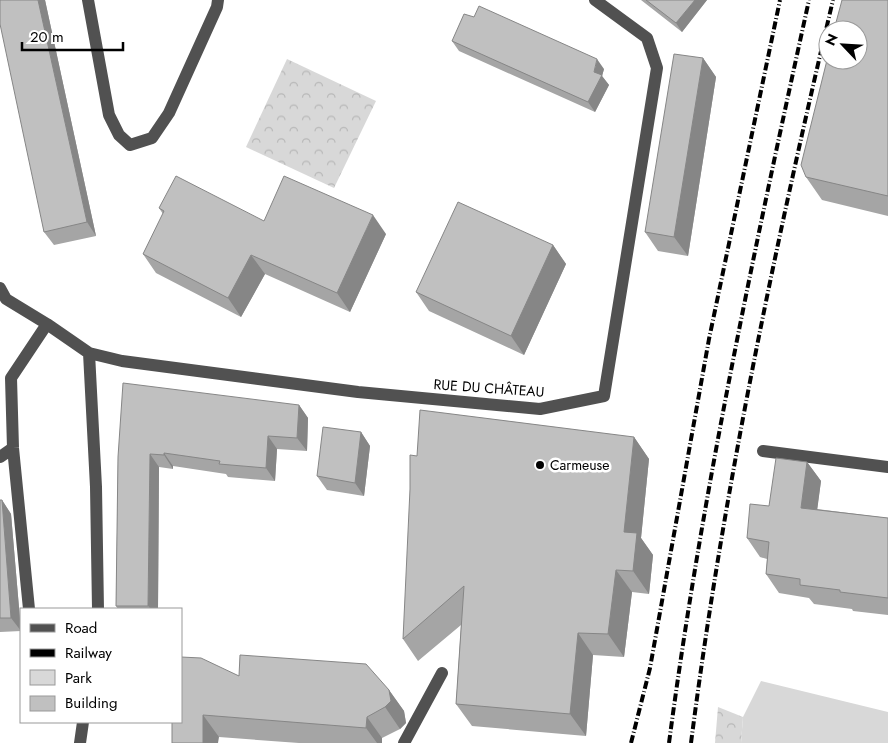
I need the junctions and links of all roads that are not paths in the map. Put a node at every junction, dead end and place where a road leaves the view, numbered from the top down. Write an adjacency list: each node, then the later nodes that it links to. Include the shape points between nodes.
1 (88, 0): 2 (street, via 109,115 118,135 130,145 152,138 169,113)
2 (218, 0)
3 (595, 0): 6 (street, RUE DU CHÂTEAU, via 647,38 657,68 604,396 540,409 358,392 122,361)
4 (0, 288): 5 (street, RUE DU CHÂTEAU, via 6,300)
5 (47, 324): 6 (street, RUE DU CHÂTEAU); 7 (street, via 11,378)
6 (89, 353): 12 (street)
7 (13, 448): 9 (street); 11 (street)
8 (763, 451): 10 (street)
9 (0, 457)
10 (888, 467)
11 (29, 608)
12 (98, 608)
13 (442, 673): 16 (street)
14 (83, 723): 15 (street)
15 (80, 743)
16 (404, 743)

